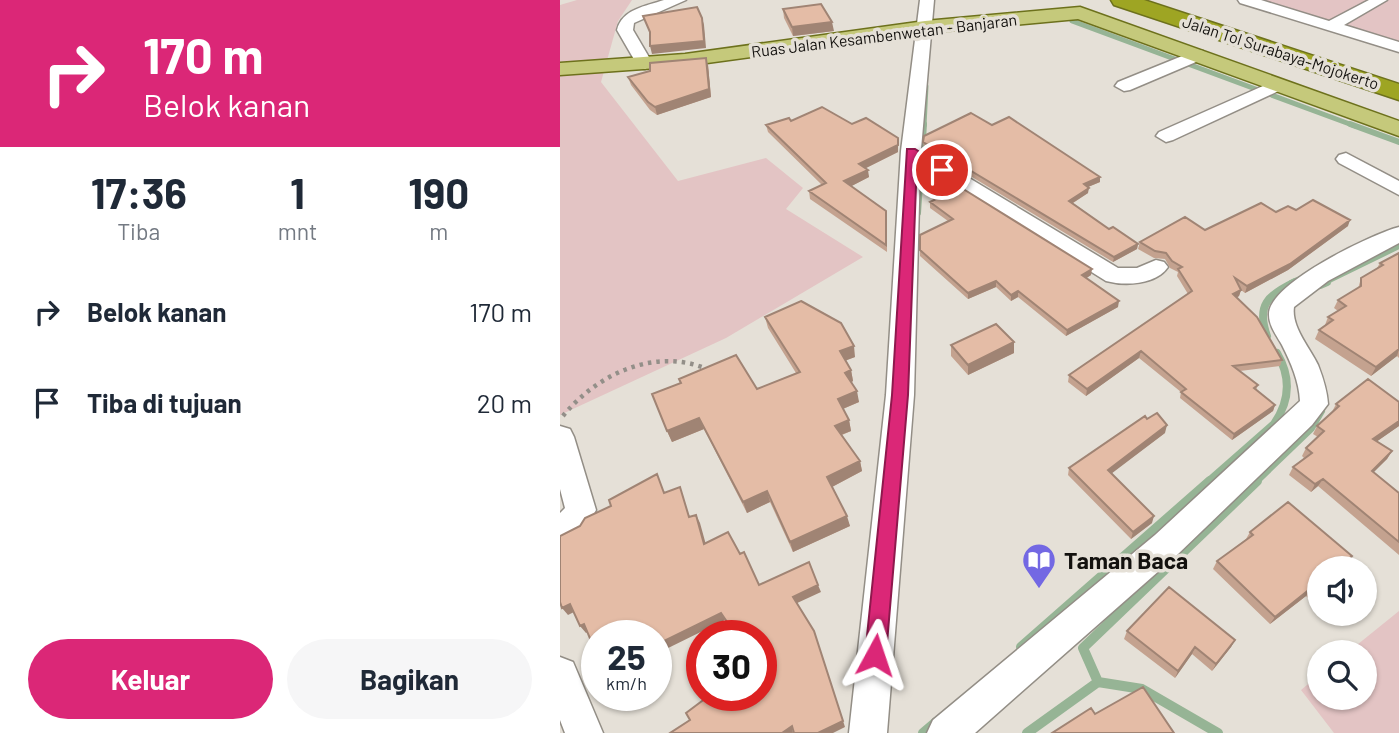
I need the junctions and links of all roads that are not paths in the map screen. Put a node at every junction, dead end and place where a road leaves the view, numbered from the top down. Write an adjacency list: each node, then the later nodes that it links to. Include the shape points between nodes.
1 (679, 0): 11 (street, via 627,21 625,30)
2 (927, 0): 8 (street)
3 (1122, 0): 16 (highway, Jalan Tol Surabaya–Mojokerto)
4 (1159, 0): 13 (highway, Jalan Tol Surabaya–Mojokerto)
5 (1245, 0): 7 (street)
6 (1380, 0): 7 (street)
7 (1331, 26): 9 (street)
8 (925, 27): 10 (main road, Ruas Jalan Kesambenwetan - Banjaran, via 1080,13); 11 (main road, Ruas Jalan Kesambenwetan - Banjaran); 19 (street)
9 (1399, 47)
10 (1197, 55): 14 (main road, Ruas Jalan Kesambenwetan - Banjaran); 15 (street)
11 (645, 64): 12 (main road, Ruas Jalan Kesambenwetan - Banjaran)
12 (560, 69)
13 (1399, 77)
14 (1279, 85): 17 (main road, Ruas Jalan Kesambenwetan - Banjaran); 18 (street)
15 (1124, 86)
16 (1399, 92)
17 (1399, 129)
18 (1166, 136)
19 (911, 151): 23 (street, via 1114,276 1141,275); 28 (street, via 900,395)
20 (1346, 159): 21 (street)
21 (1399, 189)
22 (1399, 234): 29 (street, via 1326,272 1285,301 1281,313 1284,326 1314,389 1314,404 1166,545)
23 (1156, 267)
24 (560, 436): 25 (street, via 581,510)
25 (560, 530)
26 (560, 675): 27 (street)
27 (584, 733)
28 (868, 733)
29 (946, 733)

